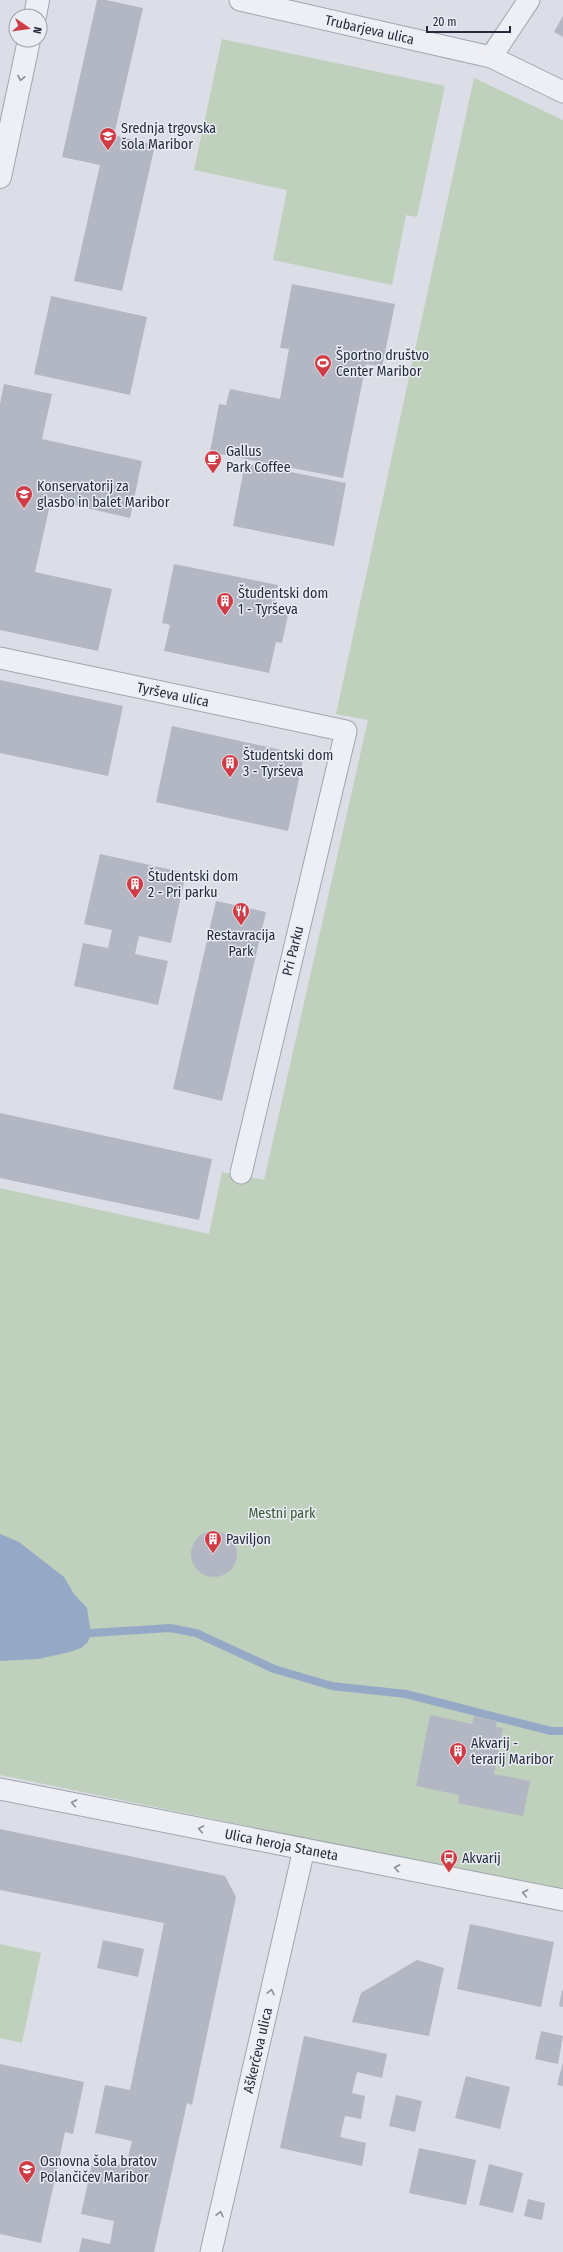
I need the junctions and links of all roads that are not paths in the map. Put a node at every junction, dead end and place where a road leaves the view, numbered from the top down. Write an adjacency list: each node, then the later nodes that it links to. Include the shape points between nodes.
1 (240, 0): 4 (street, Trubarjeva ulica)
2 (529, 0): 4 (street)
3 (28, 48): 6 (street, one-way to 6)
4 (491, 57): 5 (street, Trubarjeva ulica)
5 (563, 92)
6 (0, 177)
7 (0, 658): 8 (street, Tyrševa ulica)
8 (346, 731): 9 (street, Pri Parku)
9 (241, 1172)
10 (0, 1789): 11 (street, Ulica heroja Staneta, one-way to 10)
11 (304, 1849): 12 (street, Ulica heroja Staneta, one-way to 11); 13 (street, Aškerčeva ulica, one-way to 11)
12 (563, 1900)
13 (211, 2252)

